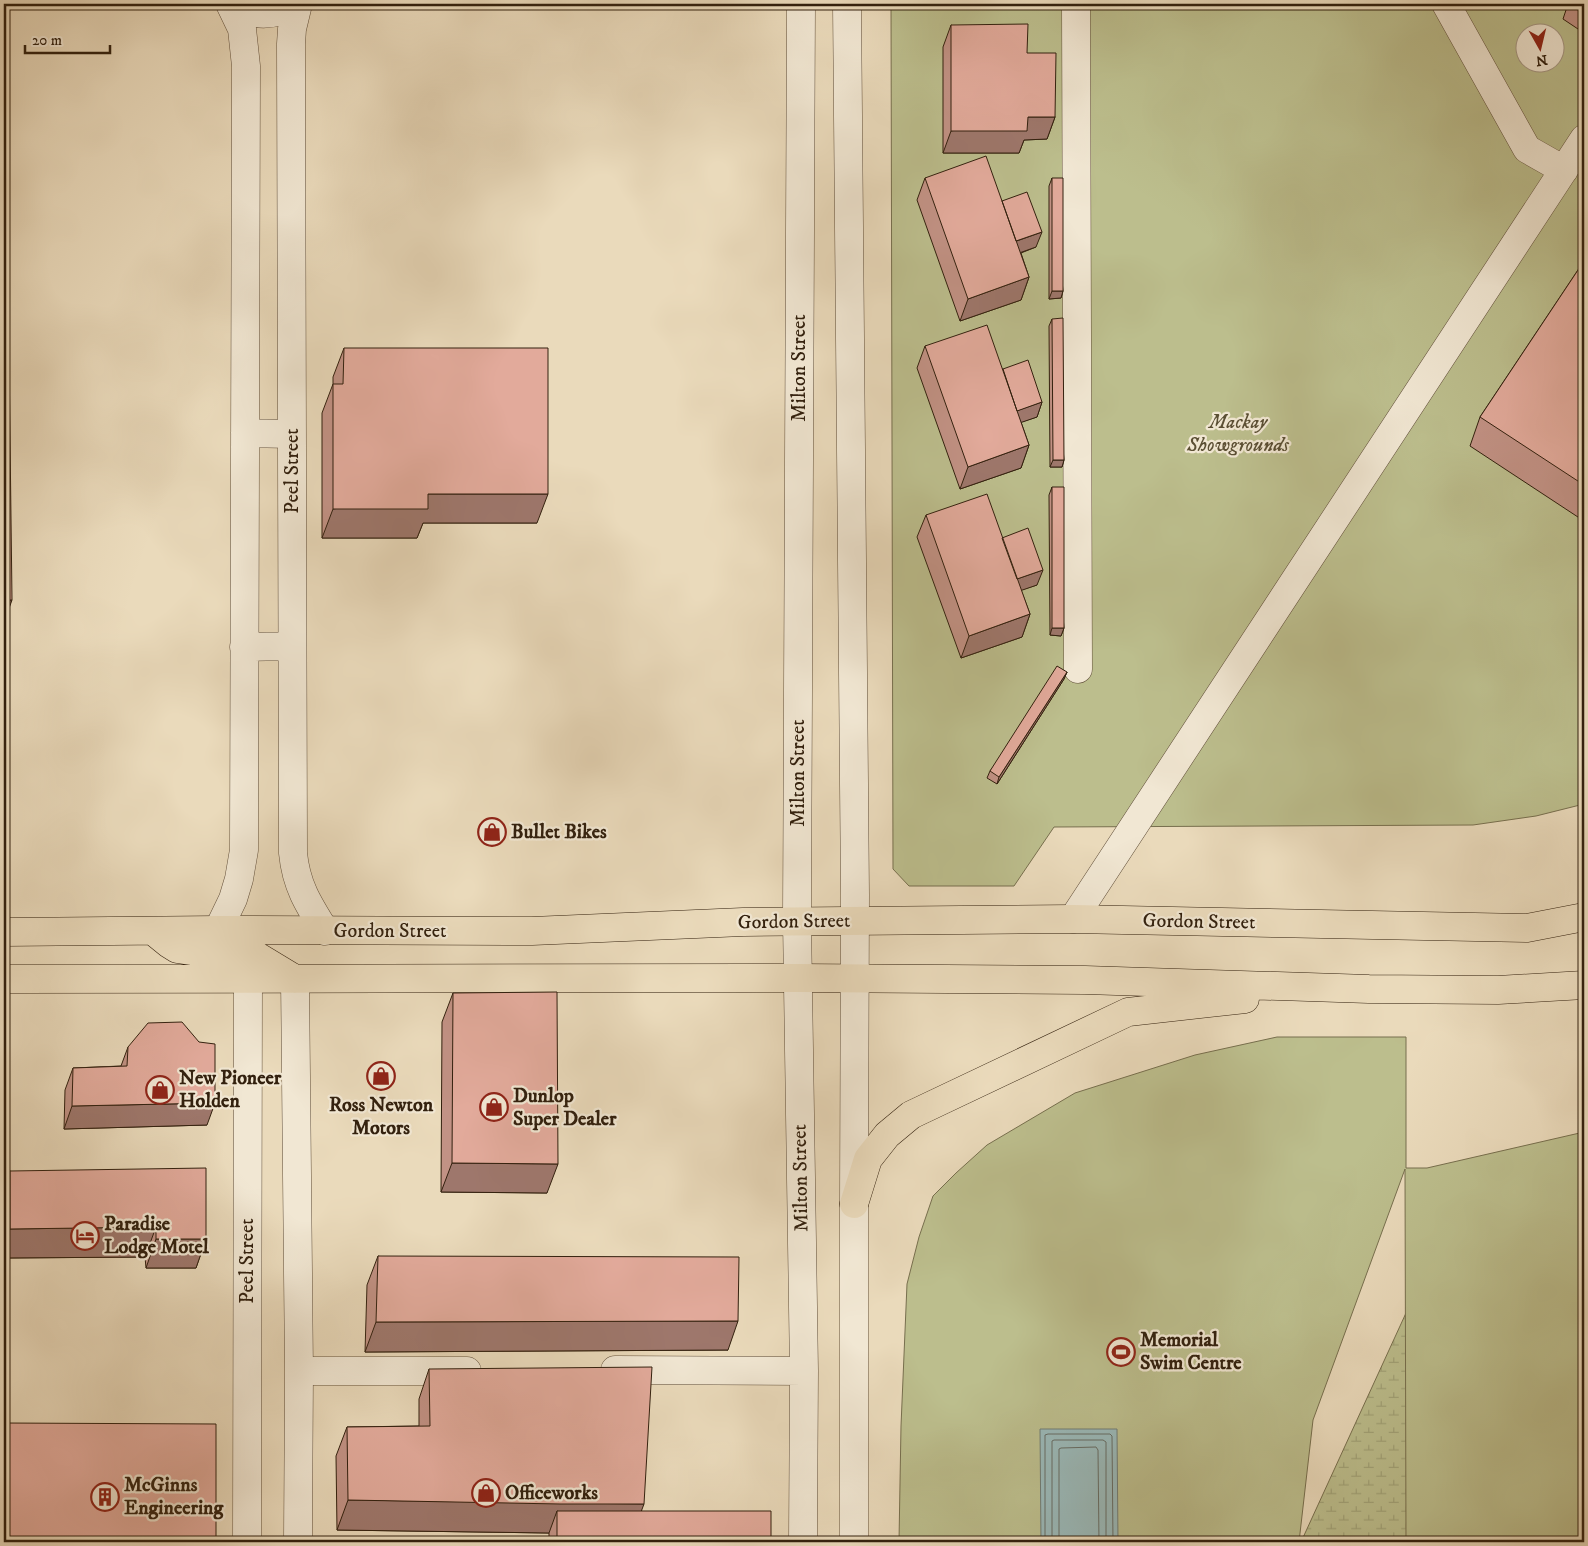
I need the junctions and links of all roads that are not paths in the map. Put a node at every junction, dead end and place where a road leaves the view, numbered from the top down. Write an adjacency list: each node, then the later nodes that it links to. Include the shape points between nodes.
1 (231, 4): 2 (street, via 256,14 271,14); 9 (street, via 242,29 246,66)
2 (296, 4): 10 (street, Peel Street, via 291,44)
3 (801, 4): 16 (street, Milton Street)
4 (847, 4): 17 (street)
5 (1076, 4): 13 (street)
6 (1446, 4): 8 (street, via 1527,149)
7 (1584, 139): 8 (street)
8 (1564, 170): 15 (street)
9 (245, 433): 10 (street); 12 (street)
10 (292, 434): 11 (street, Peel Street)
11 (292, 646): 12 (street); 20 (street, Peel Street, via 295,872 308,904)
12 (244, 647): 19 (street, via 244,850 235,892)
13 (1078, 669)
14 (1584, 917): 15 (main road, Gordon Street, via 1527,928)
15 (1073, 919): 17 (main road, Gordon Street)
16 (797, 921): 17 (main road, Gordon Street); 20 (main road, Gordon Street, via 532,931); 22 (street, Milton Street)
17 (856, 921): 26 (street)
18 (153, 930): 19 (main road, Gordon Street); 21 (main road, Gordon Street); 25 (main road, via 177,949 252,953)
19 (218, 930): 20 (main road, Gordon Street)
20 (325, 931)
21 (4, 932)
22 (798, 978): 25 (main road); 26 (main road); 33 (street, Milton Street)
23 (4, 979): 24 (main road)
24 (248, 979): 25 (main road); 34 (street, Peel Street)
25 (295, 979): 32 (street)
26 (856, 980): 28 (main road, via 1085,980); 29 (street)
27 (1584, 985): 28 (main road, via 1498,990)
28 (1369, 989): 29 (main road, via 1128,1012 911,1115 886,1135 868,1159)
29 (854, 1204): 37 (street)
30 (496, 1370): 32 (street)
31 (593, 1370): 33 (street)
32 (300, 1371): 35 (street)
33 (804, 1372): 36 (street, Milton Street)
34 (247, 1542)
35 (298, 1542)
36 (803, 1542)
37 (854, 1542)

